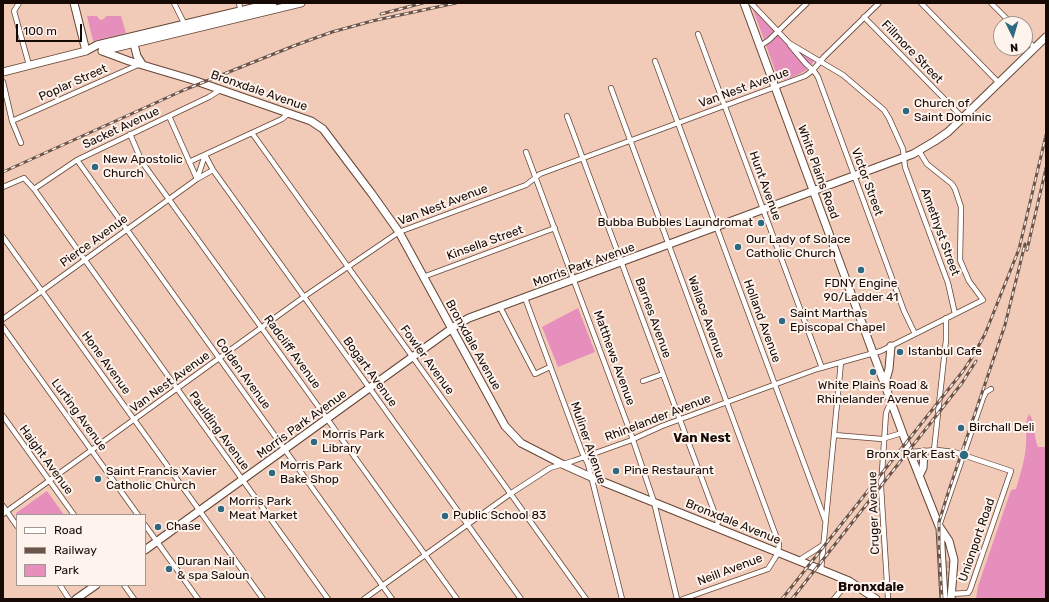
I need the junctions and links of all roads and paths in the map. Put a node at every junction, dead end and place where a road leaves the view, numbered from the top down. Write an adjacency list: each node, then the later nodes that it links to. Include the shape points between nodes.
1 (19, 3): 29 (street, via 14,11)
2 (74, 3): 24 (main road)
3 (174, 3): 16 (street)
4 (239, 3): 13 (street)
5 (273, 3): 13 (main road)
6 (297, 3): 13 (main road)
7 (744, 3): 22 (main road, White Plains Road)
8 (751, 3): 17 (street)
9 (807, 3): 17 (street)
10 (879, 3): 15 (street, Van Nest Avenue)
11 (921, 3): 33 (street)
12 (991, 3): 14 (street)
13 (242, 14): 16 (main road)
14 (1004, 16)
15 (864, 17): 27 (street, Van Nest Avenue); 41 (street, Fillmore Street)
16 (185, 27): 20 (main road)
17 (778, 31): 21 (street); 22 (street)
18 (698, 34): 37 (street, Hunt Avenue)
19 (1046, 37): 23 (main road, Morris Park Avenue)
20 (133, 40): 24 (main road, via 97,45); 25 (main road); 28 (main road, via 136,56)
21 (790, 43): 27 (street); 30 (street, Victor Street)
22 (760, 46): 34 (main road, White Plains Road)
23 (1035, 48): 33 (main road, Morris Park Avenue)
24 (86, 51): 25 (main road); 29 (main road)
25 (102, 51): 28 (main road, Bronxdale Avenue)
26 (655, 61): 43 (street, Holland Avenue)
27 (820, 61): 30 (street, Van Nest Avenue); 52 (street, via 846,77 884,110 903,149)
28 (142, 64): 36 (main road, Bronxdale Avenue); 42 (street, Poplar Street)
29 (29, 66): 31 (main road)
30 (813, 70): 34 (street, Van Nest Avenue, via 805,76); 57 (street, Victor Street, via 818,77)
31 (3, 72)
32 (3, 82): 42 (street)
33 (999, 83): 41 (main road, Morris Park Avenue)
34 (775, 87): 37 (street, Van Nest Avenue); 61 (main road, White Plains Road)
35 (611, 88): 46 (street, Wallace Avenue)
36 (220, 90): 38 (main road, Bronxdale Avenue); 39 (street, Sacket Avenue)
37 (725, 106): 43 (street, Van Nest Avenue); 63 (street, Hunt Avenue)
38 (289, 113): 44 (street); 67 (main road, Bronxdale Avenue, via 314,122 323,129)
39 (169, 116): 45 (street, Sacket Avenue); 54 (street)
40 (567, 116): 51 (street, Barnes Avenue)
41 (963, 118): 48 (main road, Morris Park Avenue, via 940,138)
42 (12, 122): 47 (street)
43 (678, 123): 46 (street, Van Nest Avenue); 64 (street, Holland Avenue)
44 (252, 133): 50 (street); 72 (street, Fowler Avenue)
45 (130, 134): 53 (street, Sacket Avenue); 62 (street, Radcliff Avenue, via 142,162)
46 (630, 141): 51 (street, Van Nest Avenue); 69 (street, Wallace Avenue)
47 (21, 143)
48 (919, 151): 52 (main road, Morris Park Avenue); 79 (street, Rhinelander Avenue, via 927,164 955,189 961,207 960,260 969,281 983,300)
49 (526, 152): 56 (street, Matthews Avenue)
50 (205, 155): 54 (street); 55 (street, Bogart Avenue); 58 (street)
51 (583, 158): 56 (street, Van Nest Avenue); 71 (street, Barnes Avenue)
52 (904, 158): 57 (main road, Morris Park Avenue); 79 (street, Amethyst Street, via 948,283)
53 (77, 160): 60 (street, Sacket Avenue); 66 (street, Colden Avenue)
54 (189, 162): 58 (street)
55 (213, 170): 58 (street, Pierce Avenue); 76 (street, Bogart Avenue)
56 (536, 176): 65 (street, Matthews Avenue); 67 (street, Van Nest Avenue, via 526,185)
57 (855, 176): 61 (main road, Morris Park Avenue); 85 (street, Victor Street, via 904,311)
58 (197, 179): 62 (street, Pierce Avenue)
59 (3, 187): 60 (street, Paulding Avenue, via 24,178)
60 (34, 189): 70 (street, Paulding Avenue)
61 (814, 191): 63 (main road, Morris Park Avenue); 87 (main road, White Plains Road)
62 (170, 199): 66 (street, Pierce Avenue); 83 (street, Radcliff Avenue)
63 (764, 210): 64 (main road, Morris Park Avenue); 92 (street, Hunt Avenue)
64 (716, 227): 69 (main road, Morris Park Avenue); 96 (street, Holland Avenue)
65 (555, 228): 73 (street, Kinsella Street); 74 (street, Matthews Avenue)
66 (127, 230): 70 (street, Pierce Avenue); 88 (street, Colden Avenue)
67 (399, 232): 72 (street, Van Nest Avenue); 73 (main road, Bronxdale Avenue)
68 (3, 237): 75 (street, Hone Avenue)
69 (669, 245): 71 (main road, Morris Park Avenue); 100 (street, Wallace Avenue)
70 (84, 260): 75 (street, Pierce Avenue); 98 (street, Paulding Avenue)
71 (622, 262): 74 (main road, Morris Park Avenue); 93 (street, Barnes Avenue)
72 (347, 267): 76 (street, Van Nest Avenue); 89 (street, Fowler Avenue)
73 (423, 277): 84 (main road, Bronxdale Avenue)
74 (574, 280): 77 (main road, Morris Park Avenue); 108 (street, Matthews Avenue)
75 (42, 291): 81 (street, Pierce Avenue); 104 (street, Hone Avenue)
76 (304, 297): 83 (street, Van Nest Avenue); 97 (street, Bogart Avenue)
77 (525, 298): 78 (main road, Morris Park Avenue); 91 (street, Muliner Avenue)
78 (500, 307): 84 (main road, Morris Park Avenue, via 466,320); 91 (street, via 535,374)
79 (955, 314): 80 (street, Rhinelander Avenue)
80 (946, 318): 85 (street, Rhinelander Avenue); 112 (street)
81 (3, 319)
82 (3, 327): 111 (street, Lurting Avenue)
83 (262, 328): 88 (street, Van Nest Avenue); 103 (street, Radcliff Avenue)
84 (451, 329): 89 (main road, Morris Park Avenue); 117 (main road, Bronxdale Avenue, via 509,431 521,443)
85 (915, 334): 86 (street, Rhinelander Avenue)
86 (891, 346): 87 (street, Rhinelander Avenue); 95 (main road)
87 (874, 354): 90 (street, Rhinelander Avenue); 95 (main road, White Plains Road)
88 (220, 358): 98 (street, Van Nest Avenue); 110 (street, Colden Avenue)
89 (412, 358): 97 (main road, Morris Park Avenue); 122 (street, Fowler Avenue)
90 (841, 362): 92 (street, Rhinelander Avenue); 107 (street)
91 (550, 367): 116 (street, Muliner Avenue)
92 (822, 368): 96 (street, Rhinelander Avenue)
93 (663, 374): 94 (street); 105 (street, Barnes Avenue)
94 (643, 381)
95 (885, 384): 101 (main road, White Plains Road)
96 (774, 385): 100 (street, Rhinelander Avenue); 129 (street, Holland Avenue)
97 (370, 388): 103 (main road, Morris Park Avenue); 130 (street, Bogart Avenue)
98 (177, 389): 104 (street, Van Nest Avenue); 120 (street, Paulding Avenue)
99 (991, 389): 115 (street, via 983,398)
100 (727, 402): 105 (street, Rhinelander Avenue); 138 (street, Wallace Avenue, via 780,544)
101 (892, 403): 106 (main road, White Plains Road); 109 (street, Cruger Avenue, via 887,411)
102 (3, 416): 121 (street, Haight Avenue)
103 (327, 419): 110 (main road, Morris Park Avenue); 139 (street, Radcliff Avenue)
104 (134, 420): 111 (street, Van Nest Avenue); 125 (street, Hone Avenue)
105 (680, 420): 108 (street, Rhinelander Avenue); 133 (street, Barnes Avenue, via 718,522)
106 (902, 433): 109 (street); 113 (main road, White Plains Road)
107 (834, 435): 109 (street); 129 (street)
108 (633, 439): 116 (street, Rhinelander Avenue); 123 (street, Matthews Avenue)
109 (884, 439): 166 (street, Cruger Avenue, via 881,487)
110 (285, 449): 120 (main road, Morris Park Avenue); 145 (street, Colden Avenue)
111 (92, 450): 121 (street, Van Nest Avenue); 128 (street, Lurting Avenue)
112 (934, 450): 114 (street); 115 (street)
113 (910, 452): 114 (street); 119 (main road, White Plains Road)
114 (924, 452): 119 (main road, via 923,468)
115 (963, 455): 134 (street); 149 (street, Unionport Road, via 1011,471 970,590 968,593)
116 (584, 457): 117 (street, Rhinelander Avenue); 118 (street, Muliner Avenue)
117 (562, 464): 118 (main road, Bronxdale Avenue); 122 (street, Rhinelander Avenue, via 546,470)
118 (591, 476): 123 (main road, Bronxdale Avenue); 161 (street, Muliner Avenue)
119 (919, 476): 134 (main road, White Plains Road)
120 (242, 480): 125 (main road, Morris Park Avenue); 155 (street, Paulding Avenue)
121 (49, 481): 126 (street, Van Nest Avenue); 127 (street, Haight Avenue)
122 (510, 494): 130 (street, Rhinelander Avenue); 160 (street, Fowler Avenue)
123 (654, 502): 133 (main road, Bronxdale Avenue); 162 (street, Matthews Avenue)
124 (3, 506): 126 (street)
125 (199, 511): 135 (main road, Morris Park Avenue); 154 (street, Hone Avenue)
126 (5, 513): 131 (street)
127 (73, 514)
128 (137, 514)
129 (825, 520): 136 (street)
130 (468, 524): 139 (street, Rhinelander Avenue); 159 (street, Bogart Avenue)
131 (16, 525)
132 (146, 526): 135 (street)
133 (716, 527): 138 (main road, Bronxdale Avenue)
134 (940, 528): 141 (main road, White Plains Road, via 946,547); 149 (main road, White Plains Road); 149 (main road, White Plains Road, via 949,541 954,560)
135 (157, 541): 137 (main road, Morris Park Avenue); 153 (street)
136 (823, 545): 140 (street); 142 (street)
137 (146, 549)
138 (778, 553): 140 (main road, Bronxdale Avenue); 163 (street, Neill Avenue, via 768,569)
139 (425, 555): 145 (street, Rhinelander Avenue); 158 (street, Radcliff Avenue)
140 (798, 561): 142 (main road, Bronxdale Avenue)
141 (947, 562)
142 (821, 570): 144 (main road, Bronxdale Avenue)
143 (948, 575): 149 (main road)
144 (849, 581): 164 (street); 165 (main road, Bronxdale Avenue)
145 (382, 585): 156 (street, Rhinelander Avenue); 157 (street, Colden Avenue)
146 (61, 586): 150 (street)
147 (95, 586): 151 (main road)
148 (125, 586): 152 (street)
149 (948, 596)
150 (70, 599)
151 (76, 599)
152 (134, 599)
153 (198, 599)
154 (263, 599)
155 (328, 599)
156 (364, 599)
157 (392, 599)
158 (456, 599)
159 (521, 599)
160 (586, 599)
161 (622, 599)
162 (676, 599)
163 (683, 599)
164 (835, 599)
165 (876, 599)
166 (888, 599)

